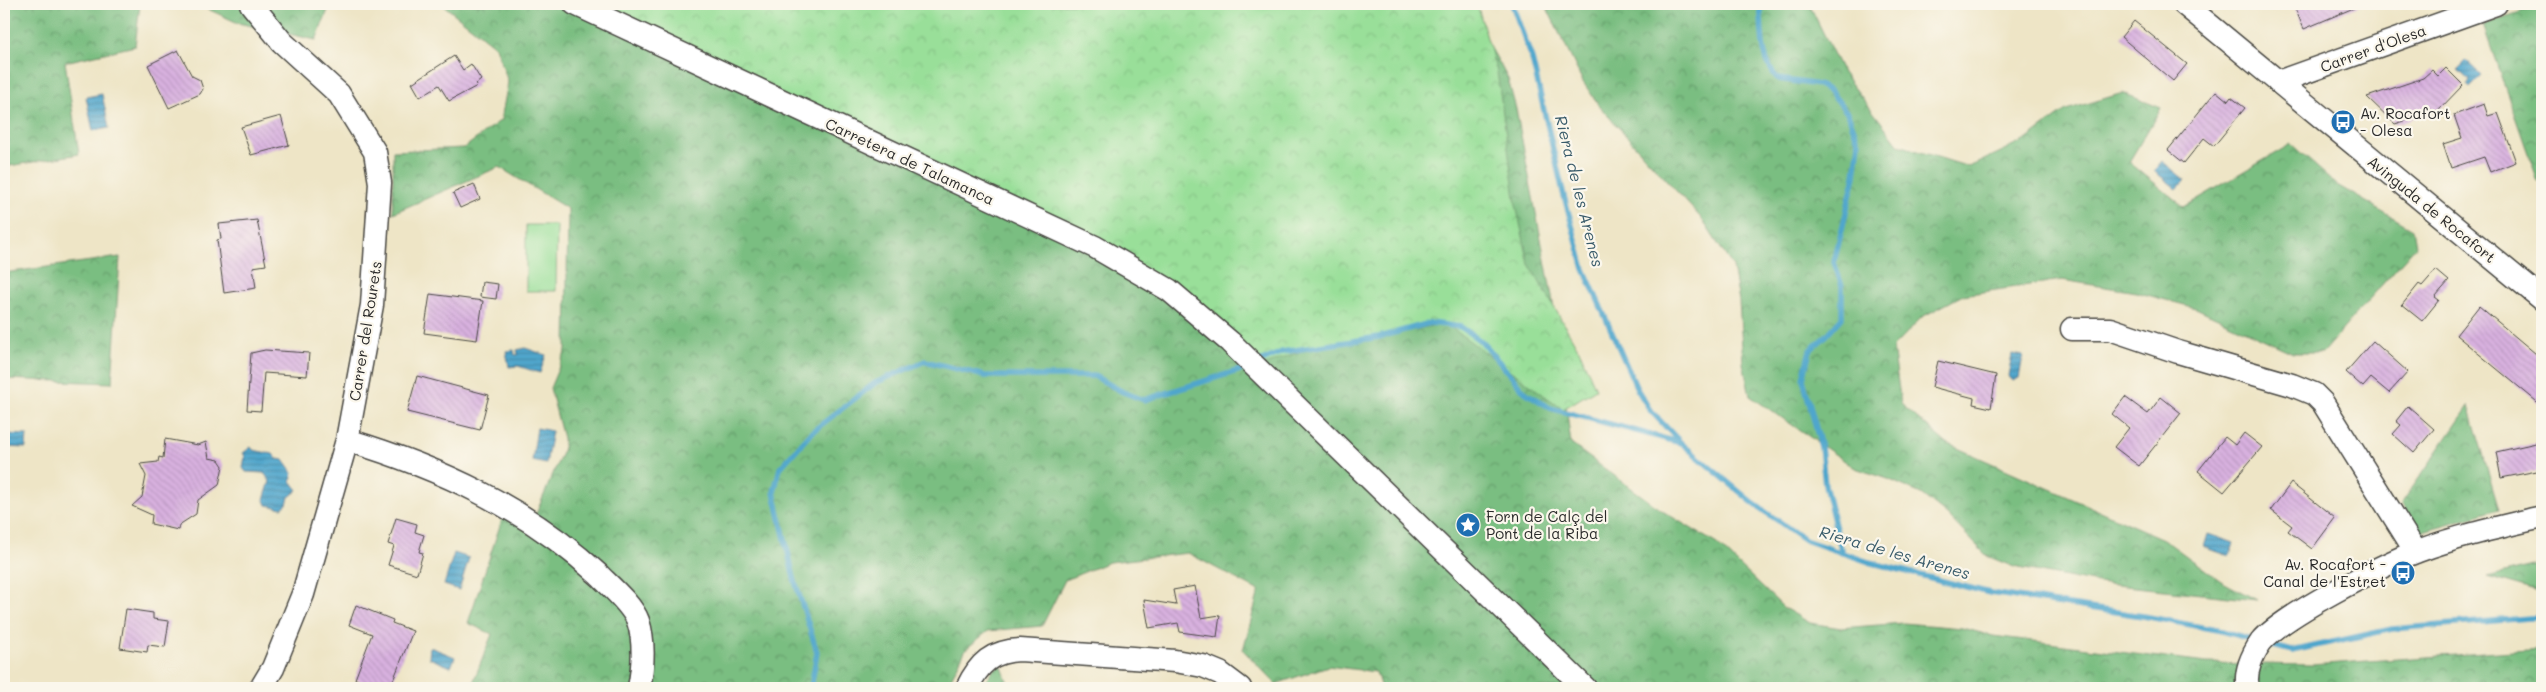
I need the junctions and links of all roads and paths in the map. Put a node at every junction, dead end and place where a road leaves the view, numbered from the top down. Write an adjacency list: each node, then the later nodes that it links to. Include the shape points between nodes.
1 (251, 4): 8 (street, Carrer del Rourets, via 282,42 339,94 375,152 380,183 372,305)
2 (575, 4): 15 (street, Carretera de Talamanca, via 1095,247 1169,290 1230,342)
3 (2184, 4): 5 (street, Avinguda de Rocafort)
4 (2496, 4): 5 (street, Carrer d'Olesa)
5 (2278, 82): 6 (street, Avinguda de Rocafort)
6 (2542, 300)
7 (2072, 329): 10 (street, via 2110,329 2314,394 2332,417)
8 (347, 440): 11 (street, Carrer del Rourets, via 303,594 274,668); 12 (street, via 429,467 497,500 566,546 616,591 637,620 643,649)
9 (2542, 517): 10 (street, via 2474,532)
10 (2416, 552): 16 (street, via 2317,603 2274,631 2262,642 2248,668)
11 (261, 688)
12 (639, 688)
13 (966, 688): 14 (street, via 987,659 1004,651 1020,650 1175,661 1220,673)
14 (1240, 688)
15 (1585, 688)
16 (2248, 688)

